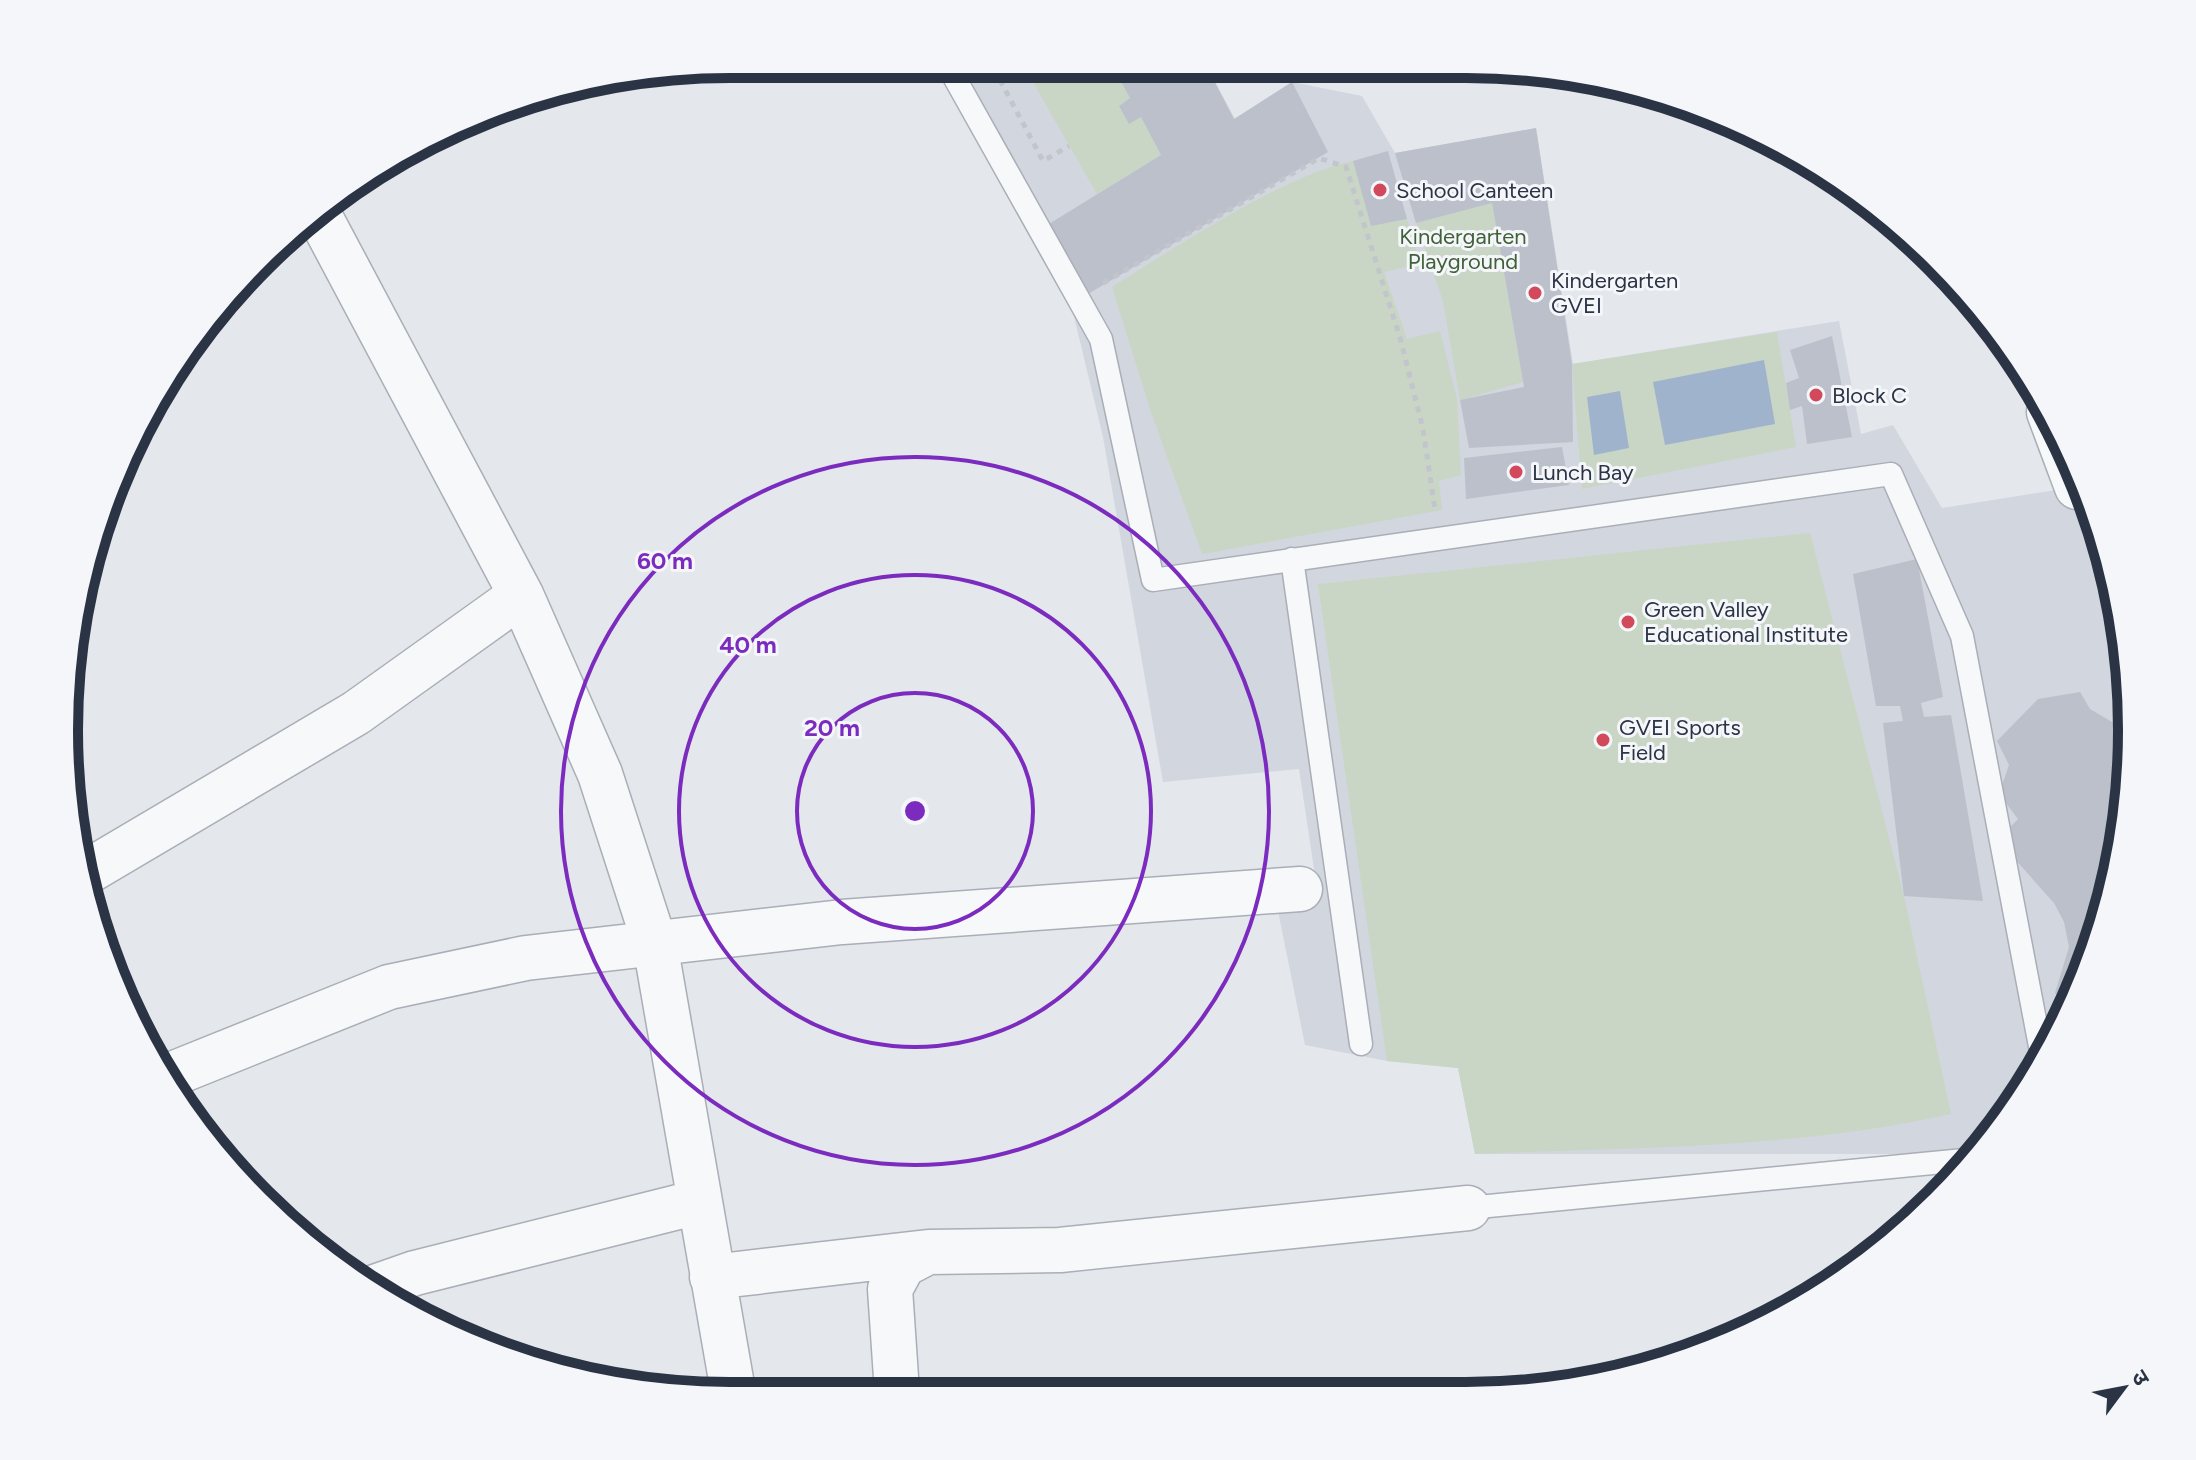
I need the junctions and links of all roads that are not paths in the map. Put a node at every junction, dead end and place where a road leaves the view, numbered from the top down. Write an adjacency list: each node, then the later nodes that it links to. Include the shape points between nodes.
1 (955, 78): 3 (lane, via 1101,339 1153,580)
2 (323, 222): 4 (street)
3 (1292, 559): 8 (lane, via 1891,474 1962,636); 9 (lane)
4 (521, 595): 5 (street, via 356,713); 7 (street, via 600,774)
5 (93, 868)
6 (1300, 889): 7 (street, via 842,922)
7 (655, 944): 10 (street, via 526,958 389,987); 12 (street)
8 (2039, 1041)
9 (1361, 1044)
10 (176, 1073)
11 (1955, 1161): 13 (lane)
12 (698, 1202): 15 (street); 16 (street)
13 (1468, 1208): 14 (street, via 1060,1250)
14 (928, 1252): 15 (street); 18 (street, via 903,1265 890,1289)
15 (712, 1277): 17 (street)
16 (386, 1283)
17 (731, 1382)
18 (896, 1382)

